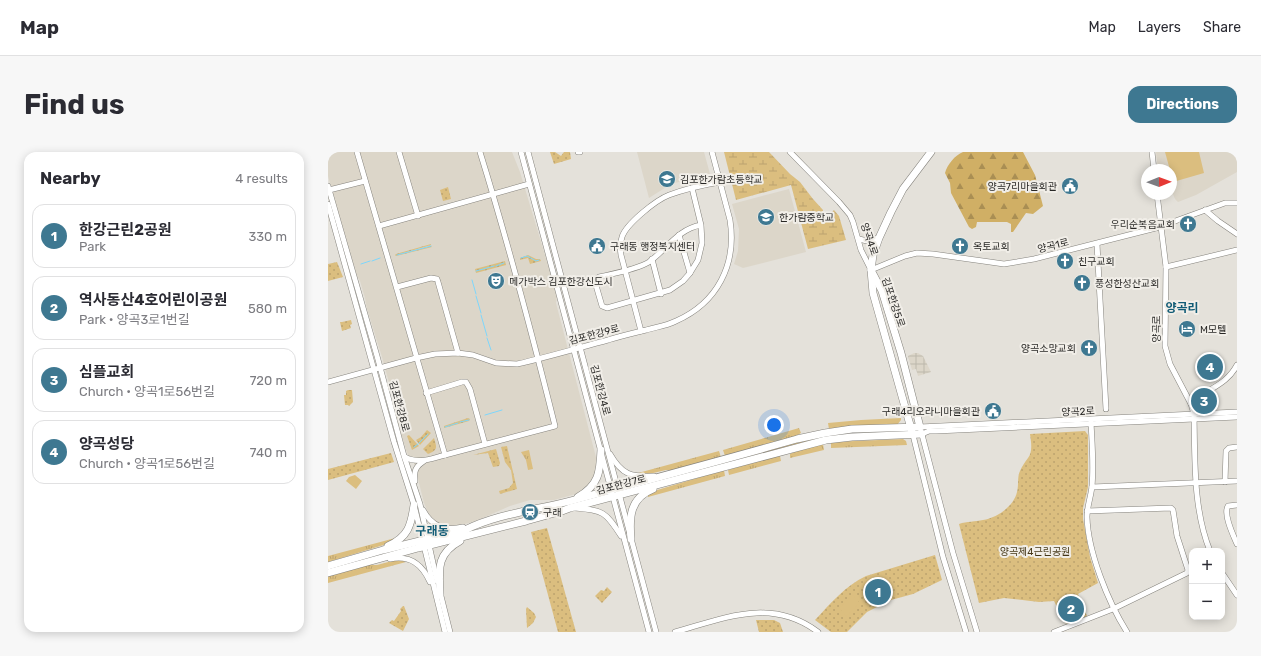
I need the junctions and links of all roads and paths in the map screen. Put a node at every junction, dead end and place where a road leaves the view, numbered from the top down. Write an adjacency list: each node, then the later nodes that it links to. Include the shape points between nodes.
1 (357, 152): 11 (street)
2 (399, 152): 21 (street)
3 (480, 152): 16 (street)
4 (521, 152): 13 (street, 김포한강4로)
5 (528, 152): 40 (street, 김포한강4로)
6 (712, 152): 12 (street, 김포한강9로)
7 (790, 152): 28 (street, 양곡4로, via 850,215)
8 (931, 152): 27 (main road, 양곡4로, via 903,189)
9 (1152, 152): 10 (street)
10 (1153, 164)
11 (365, 181): 14 (street); 23 (street)
12 (720, 182): 15 (street); 39 (street, 김포한강9로, via 732,231 732,245 722,278 710,297 694,312 668,325)
13 (529, 184): 16 (street); 41 (street, 김포한강4로)
14 (329, 188): 46 (street, 김포한강8로)
15 (692, 188): 22 (street); 33 (street, via 660,199 626,229 620,249)
16 (493, 195): 21 (street); 44 (street)
17 (1158, 200): 24 (street, 양곡로)
18 (1237, 202): 20 (street, 양곡1로, via 1228,202)
19 (328, 204): 47 (street, 김포한강8로)
20 (1205, 210): 24 (street, 양곡1로); 25 (street)
21 (418, 216): 23 (street)
22 (701, 225): 26 (street, via 689,228); 35 (street, via 701,250 696,266)
23 (379, 226): 36 (street)
24 (1161, 227): 29 (street, 양곡1로); 32 (street, 양곡로)
25 (1237, 234)
26 (679, 235): 31 (street); 35 (street)
27 (879, 238): 28 (street, via 867,241); 34 (main road, 양곡4로)
28 (859, 239): 34 (street, 양곡4로, via 861,250)
29 (1097, 244): 34 (street, 양곡1로, via 1010,263 917,253); 51 (street)
30 (1237, 250): 32 (street)
31 (652, 259): 33 (street); 37 (street)
32 (1166, 267): 50 (street, 양곡로, via 1164,346 1170,364)
33 (625, 270): 38 (street); 38 (street, via 596,279 599,296 602,306 607,308)
34 (871, 270): 53 (main road, 김포한강5로, via 873,293); 59 (main road, 김포한강5로, via 882,291)
35 (690, 274): 37 (street, via 677,286)
36 (397, 287): 42 (street, via 431,278 437,280); 43 (street)
37 (661, 294): 38 (street)
38 (634, 301): 39 (street)
39 (641, 331): 40 (street, 김포한강9로)
40 (580, 347): 41 (street, 김포한강9로); 62 (street, 김포한강4로)
41 (574, 349): 44 (street, 김포한강9로); 62 (street, 김포한강4로)
42 (458, 353): 43 (street, 김포한강9로); 44 (street, 김포한강9로, via 507,364)
43 (416, 358): 46 (street, 김포한강9로); 49 (street)
44 (538, 359): 60 (street, via 555,426)
45 (1237, 365): 50 (street, via 1228,379)
46 (381, 368): 47 (street, 김포한강9로); 64 (street, 김포한강8로)
47 (374, 369): 48 (street, 김포한강9로); 75 (street, 김포한강8로, via 394,442)
48 (328, 382)
49 (426, 393): 60 (street, via 466,382); 63 (street)
50 (1191, 404): 54 (street, 양곡로)
51 (1106, 409)
52 (1237, 412): 54 (street, 양곡2로)
53 (908, 414): 57 (main road, via 905,424); 58 (main road, 김포한강5로)
54 (1194, 417): 55 (street, 양곡2로); 56 (street, 양곡2로); 70 (street, 양곡로)
55 (1237, 417)
56 (1091, 421): 59 (street, 양곡2로); 71 (street)
57 (898, 428): 58 (main road, 김포한강7로); 66 (main road, 김포한강7로, via 852,429 825,433)
58 (912, 431): 59 (main road, 김포한강7로); 67 (main road, 김포한강7로, via 826,440); 98 (street, 김포한강5로, via 943,557)
59 (921, 431): 99 (street, 김포한강5로)
60 (485, 444): 63 (street)
61 (1237, 447): 69 (street, via 1229,448 1226,452)
62 (604, 448): 66 (street, via 628,474 640,477); 72 (street, 김포한강4로); 74 (main road, via 594,484)
63 (445, 455): 65 (street)
64 (404, 456): 65 (street, via 410,460); 73 (street, 김포한강8로)
65 (425, 460): 73 (street, via 414,472)
66 (667, 475): 72 (main road, 김포한강7로)
67 (680, 479): 72 (main road, 김포한강7로); 80 (main road, via 647,492 638,499 630,514)
68 (1237, 481): 69 (street)
69 (1225, 482): 70 (street)
70 (1196, 483): 71 (street); 83 (street, 양곡로, via 1200,519)
71 (1092, 487): 77 (street)
72 (615, 493): 74 (main road, 김포한강7로); 80 (street, 김포한강4로)
73 (417, 494): 75 (street, 김포한강8로)
74 (570, 504): 78 (main road, 김포한강7로, via 508,515); 79 (main road, 김포한강7로, via 562,511); 80 (street, via 601,512)
75 (417, 505): 78 (street, via 437,526 460,528); 81 (street, 김포한강8로); 84 (main road, via 412,521 400,540)
76 (1237, 505): 82 (street, via 1228,506 1226,510)
77 (1088, 511): 91 (street, via 1088,529 1092,546); 91 (street, via 1171,508 1177,536 1188,566 1187,573)
78 (478, 524): 81 (main road, 김포한강7로)
79 (475, 534): 81 (main road, 김포한강7로); 89 (main road, via 452,546 444,554 440,564)
80 (627, 540): 94 (street, 김포한강4로); 95 (street, 김포한강4로)
81 (426, 543): 84 (main road, 김포한강7로); 85 (main road, 김포한강7로); 89 (street, 김포한강8로)
82 (1237, 544)
83 (1209, 548)
84 (357, 557): 86 (main road, 김포한강7로)
85 (371, 562): 87 (main road, 김포한강7로); 89 (street, via 394,558 410,560 427,574)
86 (328, 566)
87 (328, 573)
88 (1225, 577): 90 (street)
89 (438, 595): 92 (street, 김포한강8로); 93 (street, 김포한강8로)
90 (1237, 595)
91 (1113, 609): 100 (street); 101 (street)
92 (444, 632)
93 (450, 632)
94 (649, 632)
95 (656, 632)
96 (675, 632): 97 (street, via 739,615 765,612 794,618)
97 (818, 632)
98 (966, 632)
99 (977, 632)
100 (1054, 632)
101 (1127, 632)

